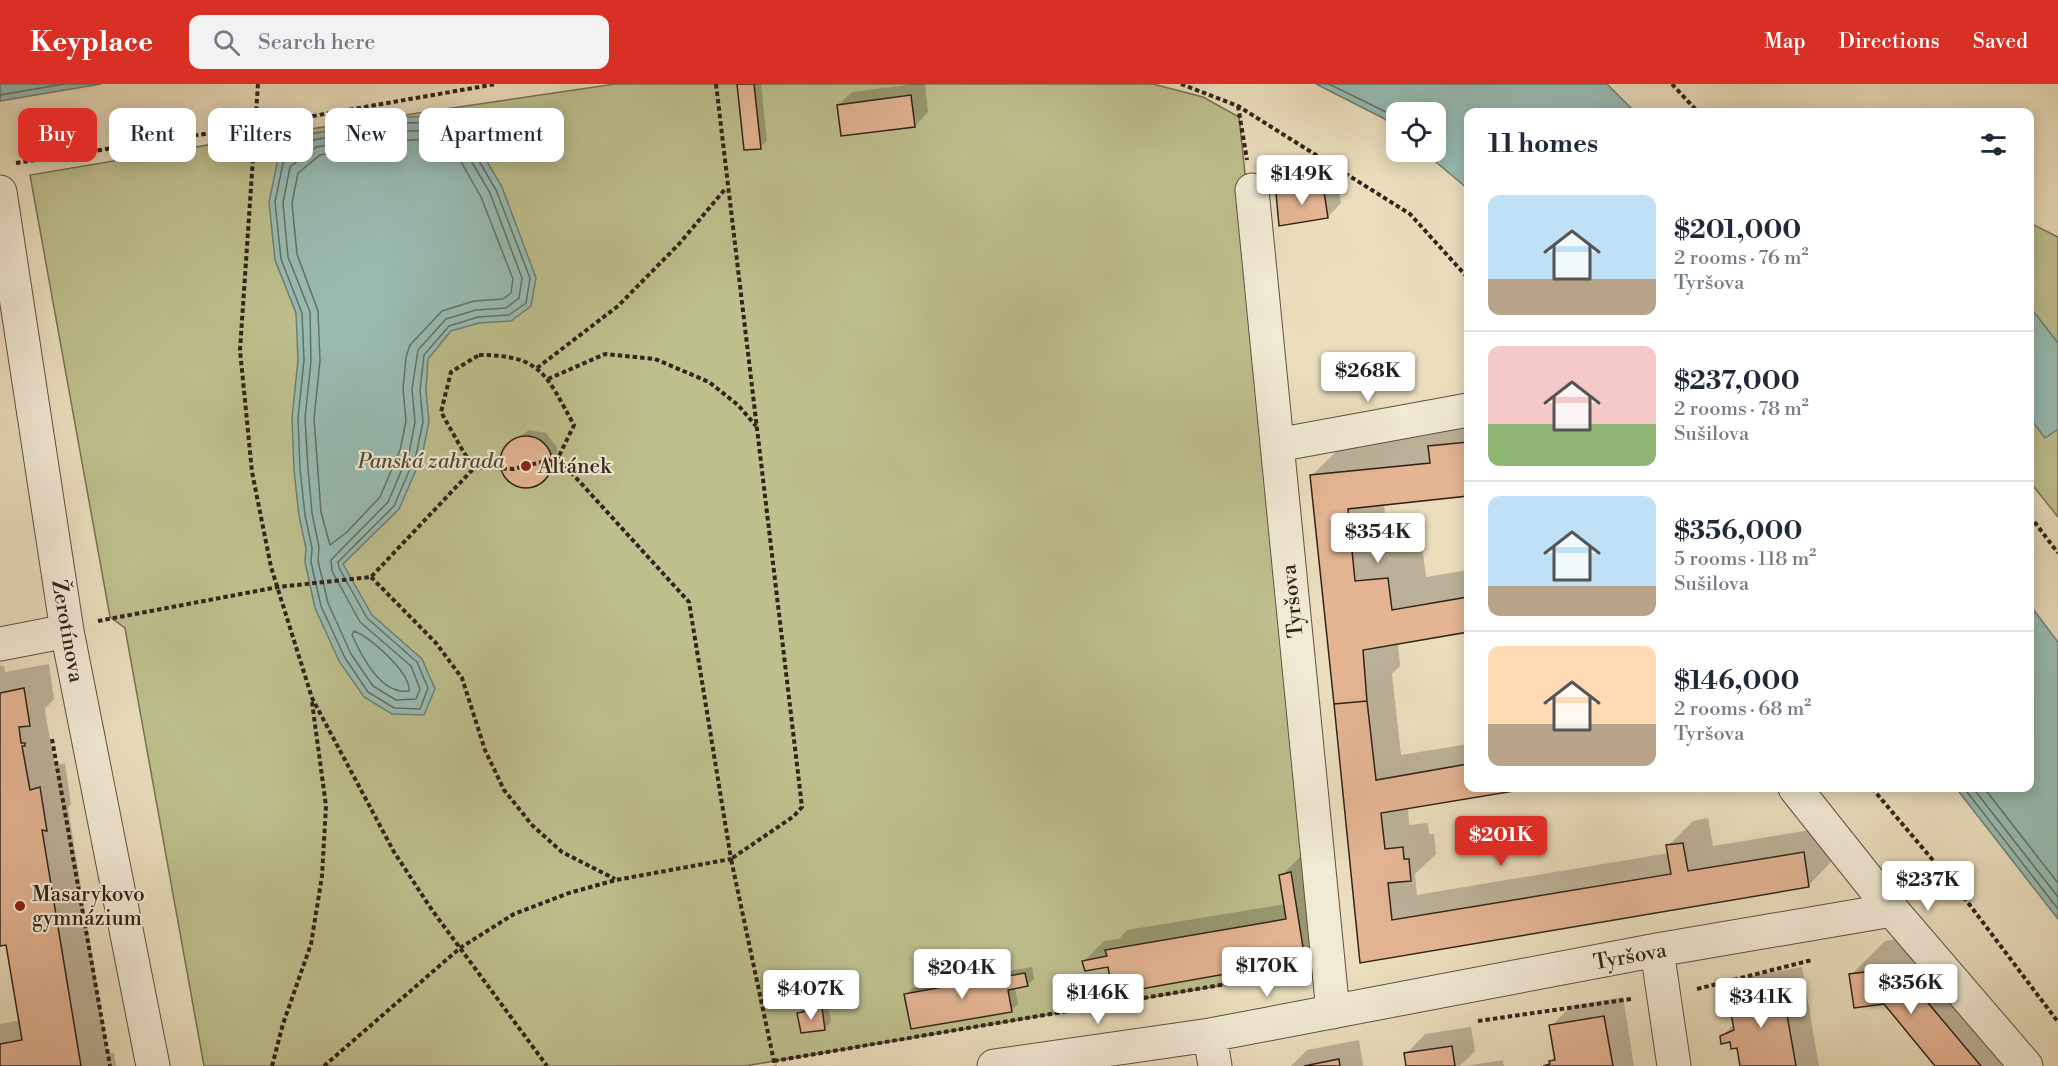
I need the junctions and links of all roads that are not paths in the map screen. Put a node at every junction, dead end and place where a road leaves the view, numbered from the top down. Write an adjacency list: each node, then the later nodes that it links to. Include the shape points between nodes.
1 (6, 178): 5 (street, Žerotínova)
2 (1252, 190): 4 (street, Tyršova)
3 (1464, 411): 4 (street)
4 (1277, 445): 10 (street, Tyršova)
5 (67, 631): 6 (street); 12 (street, Žerotínova)
6 (0, 644)
7 (1798, 792): 8 (street)
8 (1892, 910): 9 (street, Tyršova); 15 (street)
9 (1657, 950): 10 (street, Tyršova); 14 (street)
10 (1333, 1012): 11 (street, Tyršova)
11 (1213, 1050): 13 (street, Tyršova)
12 (153, 1066)
13 (994, 1066)
14 (1674, 1066)
15 (2026, 1066)

